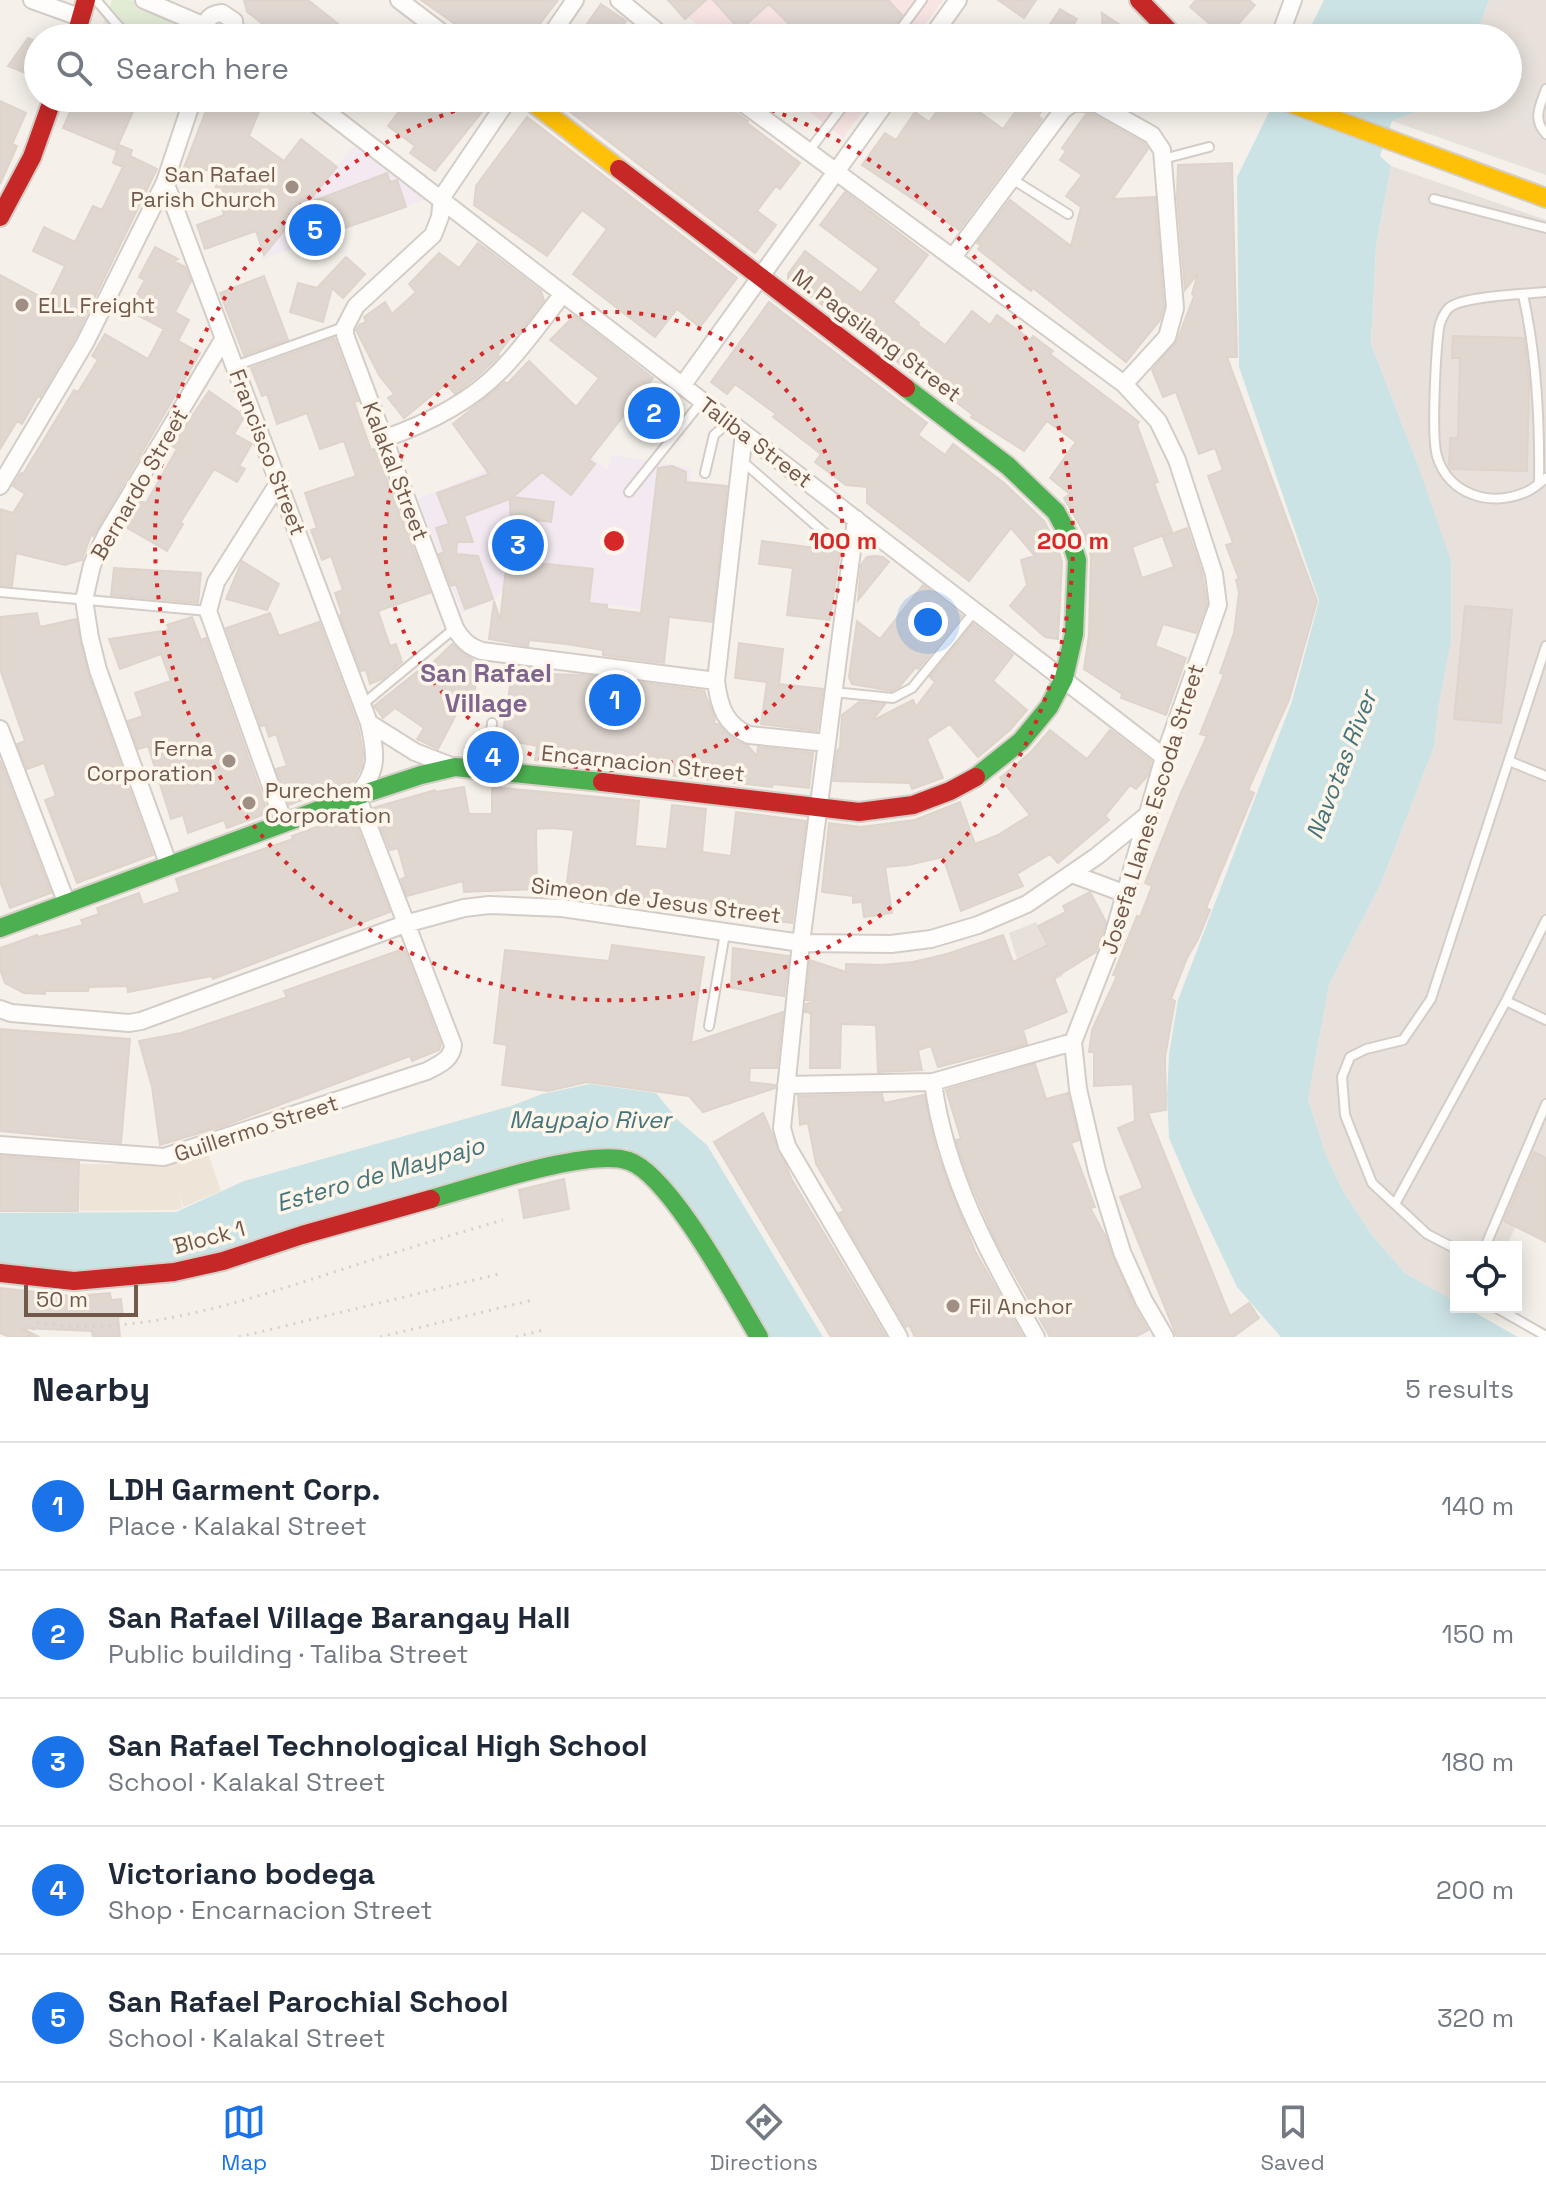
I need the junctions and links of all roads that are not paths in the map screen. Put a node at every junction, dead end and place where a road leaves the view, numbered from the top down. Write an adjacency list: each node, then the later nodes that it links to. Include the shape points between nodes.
1 (32, 0): 12 (street)
2 (96, 0): 13 (lane)
3 (144, 0): 14 (street)
4 (399, 0): 17 (street)
5 (575, 0): 18 (street)
6 (619, 0): 19 (street)
7 (922, 0): 20 (lane)
8 (958, 0): 21 (street)
9 (1139, 0): 22 (street)
10 (1293, 0): 23 (street)
11 (224, 7): 15 (street); 16 (street)
12 (84, 9)
13 (117, 24)
14 (191, 24)
15 (209, 24)
16 (234, 24)
17 (431, 24)
18 (559, 24)
19 (648, 24)
20 (904, 24)
21 (941, 24)
22 (1162, 24)
23 (1284, 24)
24 (1546, 89): 36 (lane, via 1537,116)
25 (48, 112): 43 (street, via 32,157)
26 (188, 112): 42 (street)
27 (328, 112): 44 (street, Taliba Street)
28 (500, 112): 44 (street)
29 (545, 112): 51 (street, M. Pagsilang Street)
30 (755, 112): 38 (street, Josefa Llanes Escoda Street)
31 (838, 112): 38 (lane)
32 (879, 112): 40 (street)
33 (1062, 112): 41 (street)
34 (1112, 112): 39 (street, via 1152,135)
35 (1316, 112): 45 (street)
36 (1546, 134)
37 (1209, 147): 39 (lane)
38 (809, 151): 40 (street, Josefa Llanes Escoda Street)
39 (1163, 159): 58 (street, via 1175,308 1167,337)
40 (837, 170): 50 (street, Josefa Llanes Escoda Street); 51 (street)
41 (1012, 178): 47 (lane); 50 (street)
42 (165, 182): 56 (street, Francisco Street); 68 (street, via 85,343)
43 (5, 196): 48 (street)
44 (442, 197): 53 (street, Taliba Street); 55 (street, via 433,235 356,306)
45 (1546, 198)
46 (1434, 199): 49 (lane)
47 (1068, 214)
48 (0, 217)
49 (1546, 228)
50 (953, 257): 58 (street, Josefa Llanes Escoda Street)
51 (761, 277): 59 (street); 78 (street, M. Pagsilang Street, via 1008,466 1056,512 1077,560 1074,634)
52 (1546, 292): 54 (lane)
53 (562, 295): 59 (street, Taliba Street); 63 (street, via 501,371 477,391 414,428)
54 (1523, 295): 66 (lane, via 1532,337); 66 (lane, via 1463,301 1448,308 1439,324 1436,455 1455,487 1477,498 1527,492)
55 (345, 327): 57 (lane); 63 (street, Kalakal Street)
56 (224, 338): 57 (street, Francisco Street); 73 (street, Bernardo Street, via 106,535)
57 (235, 366): 67 (street, Francisco Street)
58 (1124, 384): 87 (street, Josefa Llanes Escoda Street, via 1158,421 1177,460 1214,574 1218,605)
59 (682, 386): 60 (street, Taliba Street)
60 (702, 401): 61 (street, Taliba Street); 69 (lane)
61 (729, 422): 62 (street, Taliba Street); 65 (lane, via 714,435)
62 (744, 433): 64 (street); 70 (street, Taliba Street)
63 (383, 439): 76 (street, Kalakal Street)
64 (740, 460): 71 (lane); 79 (street)
65 (705, 473)
66 (1542, 481)
67 (279, 482): 75 (street, via 216,582); 81 (street, Francisco Street)
68 (0, 486)
69 (629, 492)
70 (856, 519): 74 (street, Taliba Street); 80 (street)
71 (828, 536)
72 (0, 592): 73 (lane)
73 (84, 600): 75 (lane); 97 (street, Bernardo Street, via 98,670)
74 (975, 610): 78 (street, Taliba Street); 80 (lane, via 912,688 893,698)
75 (208, 611): 96 (street)
76 (455, 628): 79 (street, via 461,639 482,651); 81 (lane)
77 (1546, 646): 88 (lane)
78 (1064, 678): 87 (street, Taliba Street); 94 (street, Encarnacion Street, via 1021,741 984,772 950,791 913,805 859,812)
79 (716, 681): 85 (street, via 723,713 739,731)
80 (833, 692): 85 (street)
81 (362, 705): 82 (street, Francisco Street)
82 (369, 723): 89 (street, via 415,752); 93 (street, Francisco Street, via 375,761)
83 (492, 723): 90 (lane)
84 (0, 729): 100 (street)
85 (827, 743): 94 (street)
86 (514, 751): 91 (lane)
87 (1164, 757): 95 (street, Josefa Llanes Escoda Street)
88 (1509, 761): 92 (lane); 115 (lane, via 1431,999 1403,1040 1350,1057 1342,1077 1345,1115 1372,1183)
89 (455, 767): 90 (street, Encarnacion Street); 93 (street, Encarnacion Street)
90 (487, 771): 91 (street, Encarnacion Street)
91 (509, 773): 94 (street, Encarnacion Street)
92 (1546, 776)
93 (357, 796): 96 (street, Encarnacion Street); 102 (street)
94 (818, 808): 105 (street)
95 (1146, 816): 98 (street, Simeon de Jesus Street); 99 (street, Josefa Llanes Escoda Street)
96 (284, 823): 97 (street, Encarnacion Street)
97 (169, 866): 100 (street, Encarnacion Street)
98 (1072, 874): 99 (street); 105 (street, Simeon de Jesus Street, via 1027,904 931,939)
99 (1126, 894): 110 (street, Josefa Llanes Escoda Street)
100 (67, 904): 103 (street, Encarnacion Street)
101 (1546, 920): 106 (lane)
102 (405, 924): 104 (street, Simeon de Jesus Street, via 489,905 562,908); 107 (street, Simeon de Jesus Street, via 141,1021); 114 (street, Guillermo Street, via 453,1045 443,1063 164,1157)
103 (0, 928)
104 (725, 932): 105 (street, Simeon de Jesus Street); 109 (lane)
105 (801, 943): 112 (street)
106 (1506, 1001): 108 (lane); 115 (lane)
107 (0, 1009)
108 (1546, 1020)
109 (709, 1026)
110 (1073, 1042): 111 (street); 124 (street, Josefa Llanes Escoda Street, via 1097,1171 1122,1252)
111 (933, 1082): 112 (street); 123 (street, via 953,1169 971,1216)
112 (786, 1085): 122 (street, via 782,1128 787,1146)
113 (1546, 1104): 116 (lane)
114 (0, 1145)
115 (1395, 1204): 117 (lane, via 1427,1234)
116 (1488, 1241)
117 (1450, 1246)
118 (0, 1273): 121 (street, Block 1, via 74,1281 174,1272 546,1167 607,1157 644,1168 677,1205)
119 (1506, 1313): 120 (lane)
120 (1546, 1336)
121 (759, 1337)
122 (899, 1337)
123 (1036, 1337)
124 (1165, 1337)

